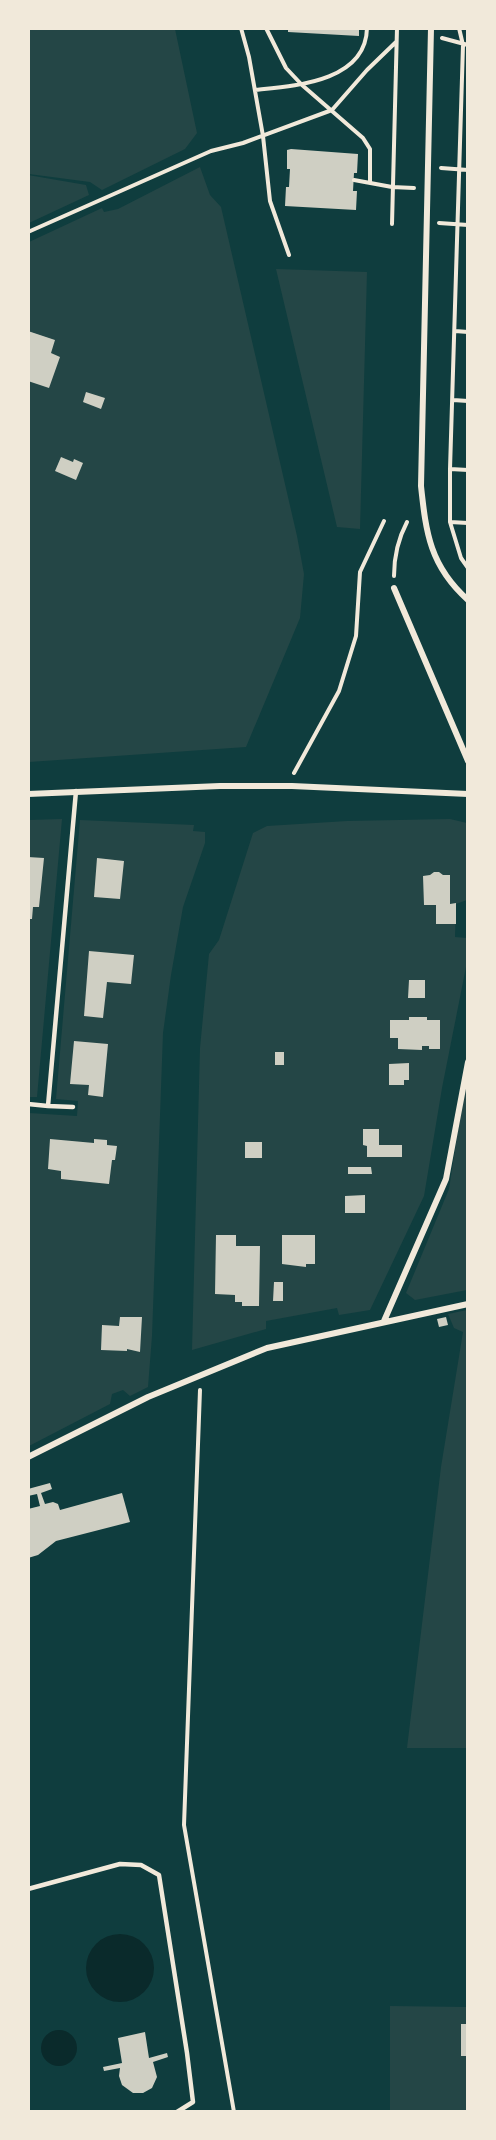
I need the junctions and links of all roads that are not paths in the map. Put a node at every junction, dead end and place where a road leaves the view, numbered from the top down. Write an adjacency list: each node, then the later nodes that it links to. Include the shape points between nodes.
1 (431, 32): 3 (street, via 421,486 433,554 448,580)
2 (394, 588): 4 (street)
3 (468, 600)
4 (468, 761)
5 (76, 791): 6 (street); 7 (street, via 292,786); 10 (lane)
6 (28, 794)
7 (468, 794)
8 (468, 1062): 13 (street, via 446,1179)
9 (28, 1104): 10 (lane)
10 (48, 1106): 11 (lane)
11 (73, 1107)
12 (468, 1304): 13 (street)
13 (384, 1321): 14 (street, via 267,1348 148,1397)
14 (28, 1457)
15 (28, 1889): 16 (lane, via 120,1864 141,1865 159,1875 193,2102)
16 (177, 2112)

